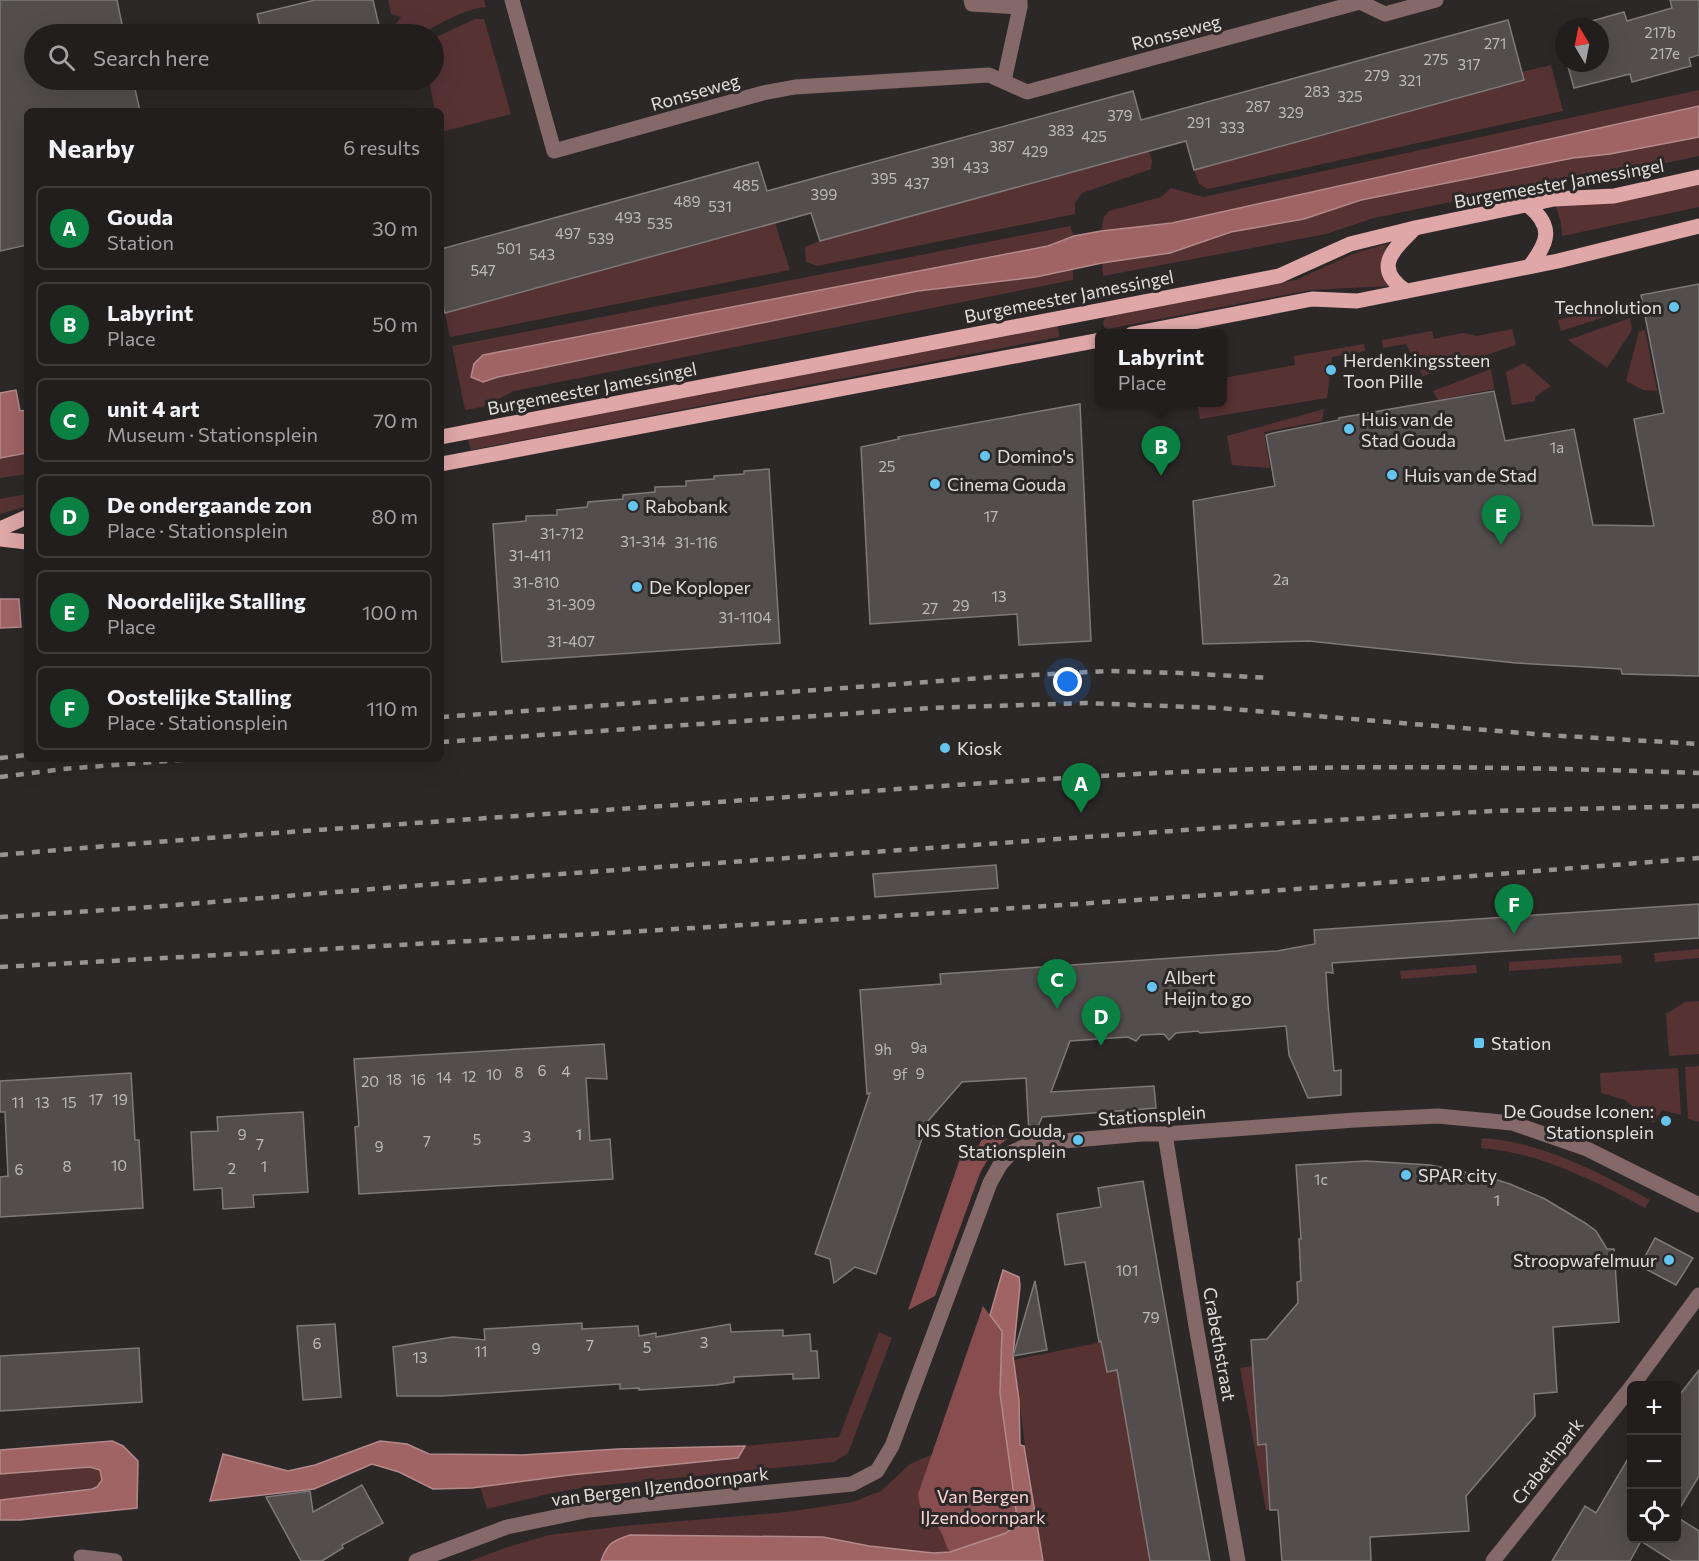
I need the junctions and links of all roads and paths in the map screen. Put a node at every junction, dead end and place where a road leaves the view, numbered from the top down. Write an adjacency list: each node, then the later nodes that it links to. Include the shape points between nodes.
1 (512, 0): 6 (street, Ronsseweg, via 554,151 795,87 979,75)
2 (971, 0): 5 (street, via 972,4)
3 (1436, 0): 4 (street, Ronsseweg, via 1385,14)
4 (1360, 1): 6 (street, Ronsseweg, via 1027,92)
5 (1020, 3): 6 (street)
6 (1004, 81)
7 (1699, 177): 8 (main road, Burgemeester Jamessingel, via 1614,196 1554,199)
8 (1529, 206): 10 (main road, Burgemeester Jamessingel); 11 (main road, via 1543,222 1547,234 1543,248)
9 (1699, 226): 11 (main road)
10 (1415, 228): 12 (main road, via 1388,258 1389,275); 15 (main road, Burgemeester Jamessingel, via 1350,244 1279,276)
11 (1530, 266): 12 (main road)
12 (1406, 291): 13 (main road, via 1357,301 1312,299)
13 (1153, 329)
14 (1095, 341): 16 (main road)
15 (444, 436)
16 (444, 463)
17 (24, 518): 18 (main road)
18 (0, 529)
19 (0, 539): 20 (main road)
20 (24, 542)
21 (1165, 1134): 22 (street, Stationsplein, via 1438,1116 1512,1123 1587,1149); 26 (street, Stationsplein, via 1051,1141 1012,1152 990,1183 892,1446 877,1471 852,1484); 30 (street, Crabethstraat)
22 (1699, 1206)
23 (1699, 1295): 24 (street, Crabethpark)
24 (1636, 1381)
25 (1627, 1392): 31 (street, Crabethpark)
26 (808, 1489): 29 (street, van Bergen IJzendoornpark, via 589,1510 507,1527)
27 (81, 1557): 28 (street)
28 (115, 1561)
29 (416, 1561)
30 (1238, 1561)
31 (1493, 1561)

